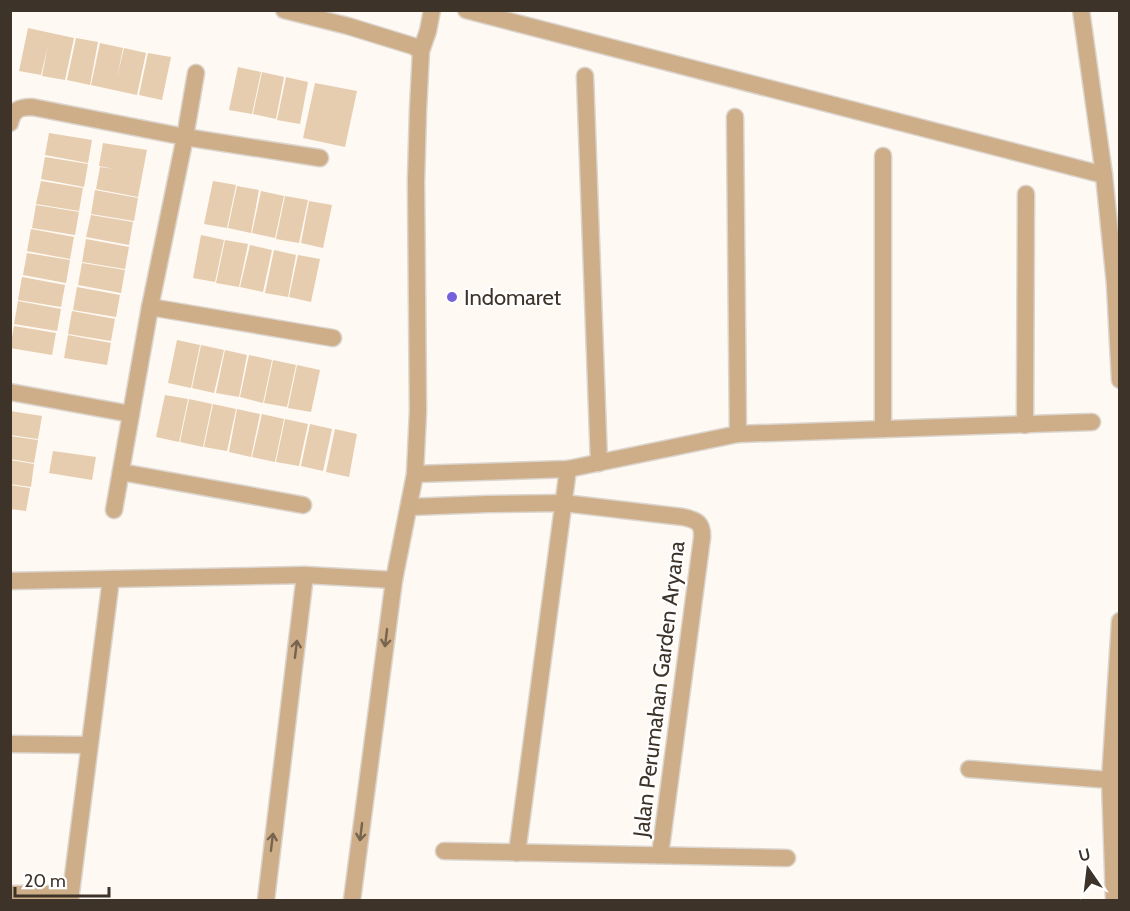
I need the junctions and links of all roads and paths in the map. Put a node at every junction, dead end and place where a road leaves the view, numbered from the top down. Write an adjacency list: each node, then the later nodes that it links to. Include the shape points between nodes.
1 (284, 10): 5 (street)
2 (466, 10): 13 (street)
3 (1081, 10): 13 (street)
4 (432, 11): 5 (street)
5 (422, 51): 27 (street, via 416,181)
6 (196, 73): 10 (street)
7 (585, 76): 24 (street)
8 (735, 117): 23 (street)
9 (10, 123): 10 (street, via 17,110 32,107)
10 (185, 137): 12 (street); 15 (street)
11 (883, 156): 22 (street)
12 (320, 159)
13 (1104, 175): 17 (street, via 1115,284)
14 (1026, 195): 21 (street)
15 (150, 307): 16 (street); 19 (street)
16 (333, 338)
17 (1119, 380)
18 (10, 392): 19 (street)
19 (131, 414): 26 (street)
20 (1092, 422): 21 (street)
21 (1025, 424): 22 (street)
22 (883, 429): 23 (street)
23 (738, 434): 24 (street)
24 (599, 463): 25 (street)
25 (568, 469): 27 (street); 28 (street)
26 (121, 472): 29 (street); 31 (street)
27 (415, 474): 30 (street)
28 (564, 503): 30 (street, Jalan Perumahan Garden Aryana); 42 (street); 43 (street, Jalan Perumahan Garden Aryana, via 693,519 702,531)
29 (303, 505)
30 (409, 507): 34 (street)
31 (114, 510)
32 (304, 575): 33 (street); 34 (street); 47 (street, one-way to 32)
33 (111, 579): 35 (street); 38 (street)
34 (394, 580): 48 (street, one-way to 48)
35 (10, 581)
36 (1119, 621): 40 (street)
37 (10, 744): 38 (street)
38 (89, 745): 46 (street)
39 (969, 769): 40 (street)
40 (1110, 780): 49 (street)
41 (444, 852): 42 (street, Jalan Perumahan Garden Aryana)
42 (517, 853): 43 (street, Jalan Perumahan Garden Aryana)
43 (660, 855): 44 (street, Jalan Perumahan Garden Aryana)
44 (787, 858)
45 (10, 894): 46 (street)
46 (70, 897)
47 (266, 900)
48 (352, 900)
49 (1114, 900)

